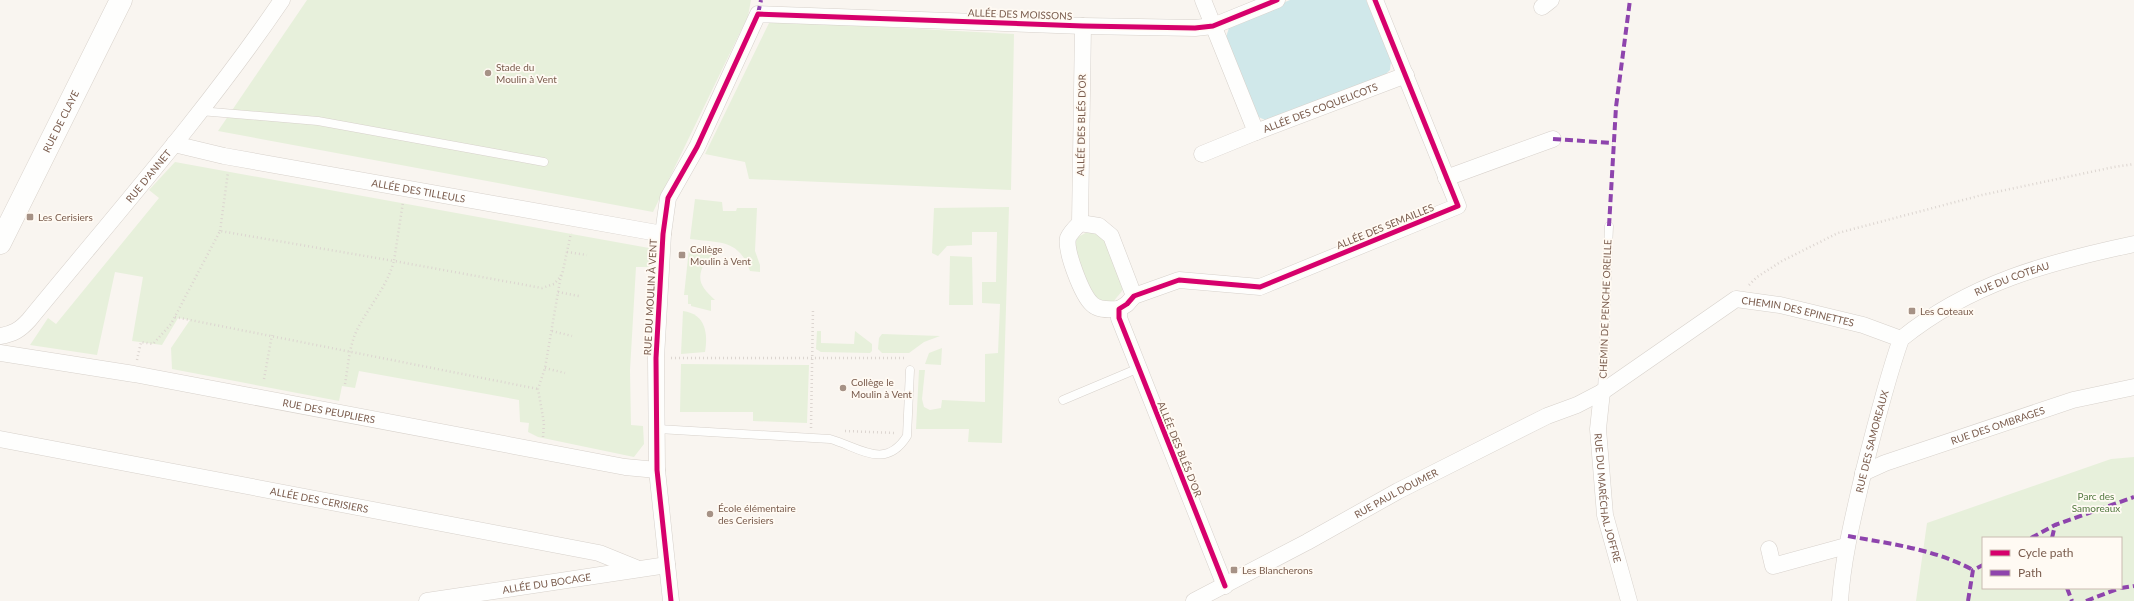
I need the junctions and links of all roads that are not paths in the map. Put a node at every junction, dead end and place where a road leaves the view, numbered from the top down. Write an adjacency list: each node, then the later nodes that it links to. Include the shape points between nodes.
1 (122, 0): 20 (street, RUE DE CLAYE)
2 (282, 0): 10 (street, RUE D'ANNET)
3 (1203, 0): 8 (street, ALLÉE DES COQUELICOTS)
4 (1277, 0): 8 (street, ALLÉE DES MOISSONS)
5 (1375, 0): 9 (street, ALLÉE DES SEMAILLES)
6 (758, 14): 7 (street, ALLÉE DES MOISSONS); 19 (street, RUE DU MOULIN À VENT, via 697,147 668,198)
7 (1083, 26): 8 (street, ALLÉE DES MOISSONS); 17 (street, ALLÉE DES BLÉS D'OR)
8 (1213, 26): 11 (street, ALLÉE DES COQUELICOTS)
9 (1406, 75): 11 (street, ALLÉE DES COQUELICOTS); 16 (street, ALLÉE DES SEMAILLES)
10 (200, 111): 13 (street, RUE D'ANNET); 15 (lane, via 318,121)
11 (1256, 132): 14 (street)
12 (1553, 139): 16 (street)
13 (174, 144): 19 (street, ALLÉE DES TILLEULS, via 224,156); 24 (street, RUE D'ANNET, via 20,330)
14 (1202, 154)
15 (544, 162)
16 (1446, 178): 22 (street, ALLÉE DES SEMAILLES, via 1458,206 1260,287 1179,280)
17 (1080, 223): 22 (street, via 1100,226 1111,236); 23 (street, via 1068,237 1068,249 1082,292 1092,305)
18 (1609, 226): 30 (lane, CHEMIN DE PENCHE OREILLE)
19 (663, 234): 32 (street, RUE DU MOULIN À VENT, via 656,358)
20 (0, 243)
21 (2134, 244): 25 (street, RUE DU COTEAU, via 2032,268 1977,290)
22 (1134, 296): 23 (street, ALLÉE DES SEMAILLES)
23 (1119, 313): 27 (street, ALLÉE DES BLÉS D'OR)
24 (0, 336)
25 (1901, 339): 30 (street, CHEMIN DES EPINETTES, via 1863,325 1780,305 1736,299); 35 (street, RUE DES SAMOREAUX, via 1881,399)
26 (0, 353): 34 (street, RUE DES PEUPLIERS, via 134,374 625,467)
27 (1139, 368): 31 (lane); 40 (street, ALLÉE DES BLÉS D'OR)
28 (910, 370): 32 (lane, via 907,433 902,444 880,456 864,453 847,443 830,439)
29 (2134, 387): 35 (street, RUE DES OMBRAGES, via 2073,400)
30 (1602, 392): 40 (street, RUE PAUL DOUMER, via 1547,416 1398,491); 44 (street, RUE DU MARÉCHAL JOFFRE, via 1598,429 1604,515)
31 (1063, 400)
32 (658, 429): 34 (street, RUE DU MOULIN À VENT)
33 (0, 439): 39 (street, ALLÉE DES CERISIERS, via 599,553)
34 (657, 470): 38 (street, RUE DU MOULIN À VENT)
35 (1864, 473): 36 (street, RUE DES SAMOREAUX)
36 (1846, 546): 37 (street, via 1773,566); 45 (street, RUE DES SAMOREAUX)
37 (1769, 549)
38 (667, 565): 39 (street, ALLÉE DU BOCAGE); 42 (street, RUE DU MOULIN À VENT)
39 (636, 568): 41 (street, ALLÉE DU BOCAGE)
40 (1225, 586): 43 (street, RUE PAUL DOUMER)
41 (427, 601)
42 (671, 601)
43 (1194, 601)
44 (1630, 601)
45 (1840, 601)

